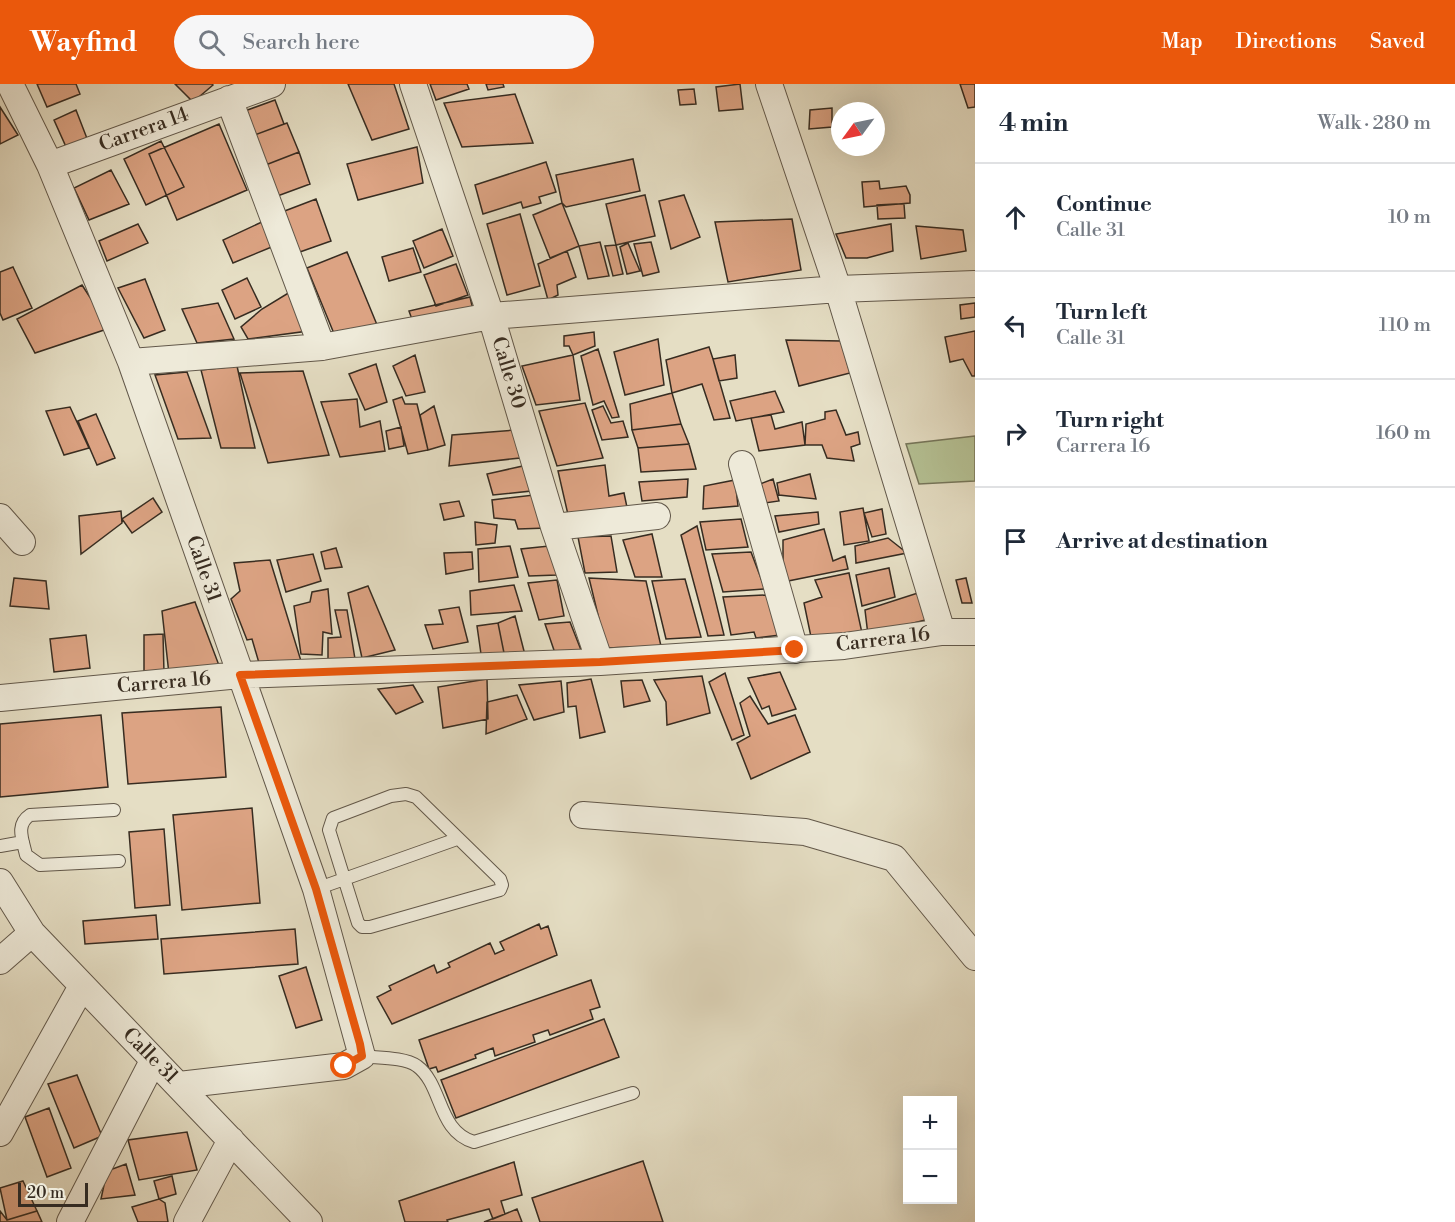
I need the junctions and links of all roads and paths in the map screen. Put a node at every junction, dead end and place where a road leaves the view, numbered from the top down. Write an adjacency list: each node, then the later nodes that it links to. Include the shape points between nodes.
1 (10, 84): 6 (street, Calle 31)
2 (272, 84): 5 (street, Carrera 14)
3 (413, 84): 9 (street, Calle 30)
4 (769, 84): 8 (street)
5 (229, 99): 6 (street, Carrera 14); 10 (street)
6 (50, 165): 11 (street, Calle 31)
7 (975, 284): 8 (street)
8 (838, 289): 9 (street); 17 (street)
9 (491, 316): 10 (street); 15 (street, Calle 30)
10 (322, 347): 11 (street)
11 (131, 362): 21 (street, Calle 31)
12 (742, 465): 19 (street)
13 (657, 516): 15 (street)
14 (0, 517): 16 (street)
15 (554, 527): 20 (street, Calle 30)
16 (22, 542)
17 (942, 632): 18 (street, Carrera 16); 19 (street, Carrera 16)
18 (975, 632)
19 (795, 650): 20 (street, Carrera 16)
20 (600, 662): 21 (street, Carrera 16)
21 (240, 675): 22 (street, Carrera 16); 31 (street, Calle 31)
22 (0, 698)
23 (114, 810): 26 (lane, via 30,815 20,826)
24 (583, 815): 33 (street, via 805,832 894,858)
25 (457, 839): 29 (lane); 29 (lane, via 416,797 391,796 330,822); 29 (lane, via 500,879 500,890 362,927 357,923)
26 (23, 842): 27 (lane); 28 (lane, via 26,855 40,866)
27 (0, 846)
28 (119, 861)
29 (344, 879): 31 (lane)
30 (0, 882): 32 (street, Calle 31)
31 (316, 889): 36 (street, Calle 31)
32 (32, 933): 34 (street); 35 (street, Calle 31)
33 (975, 957)
34 (0, 961)
35 (82, 986): 37 (street, Calle 31); 40 (street)
36 (358, 1059): 38 (street, via 344,1066); 39 (lane, via 415,1064 423,1071 451,1127 463,1139 474,1142)
37 (153, 1061): 38 (street, Calle 31); 42 (street)
38 (179, 1085): 41 (street, Calle 31)
39 (633, 1093)
40 (0, 1133)
41 (231, 1140): 43 (street); 44 (street, Calle 31)
42 (70, 1222)
43 (187, 1222)
44 (309, 1222)

